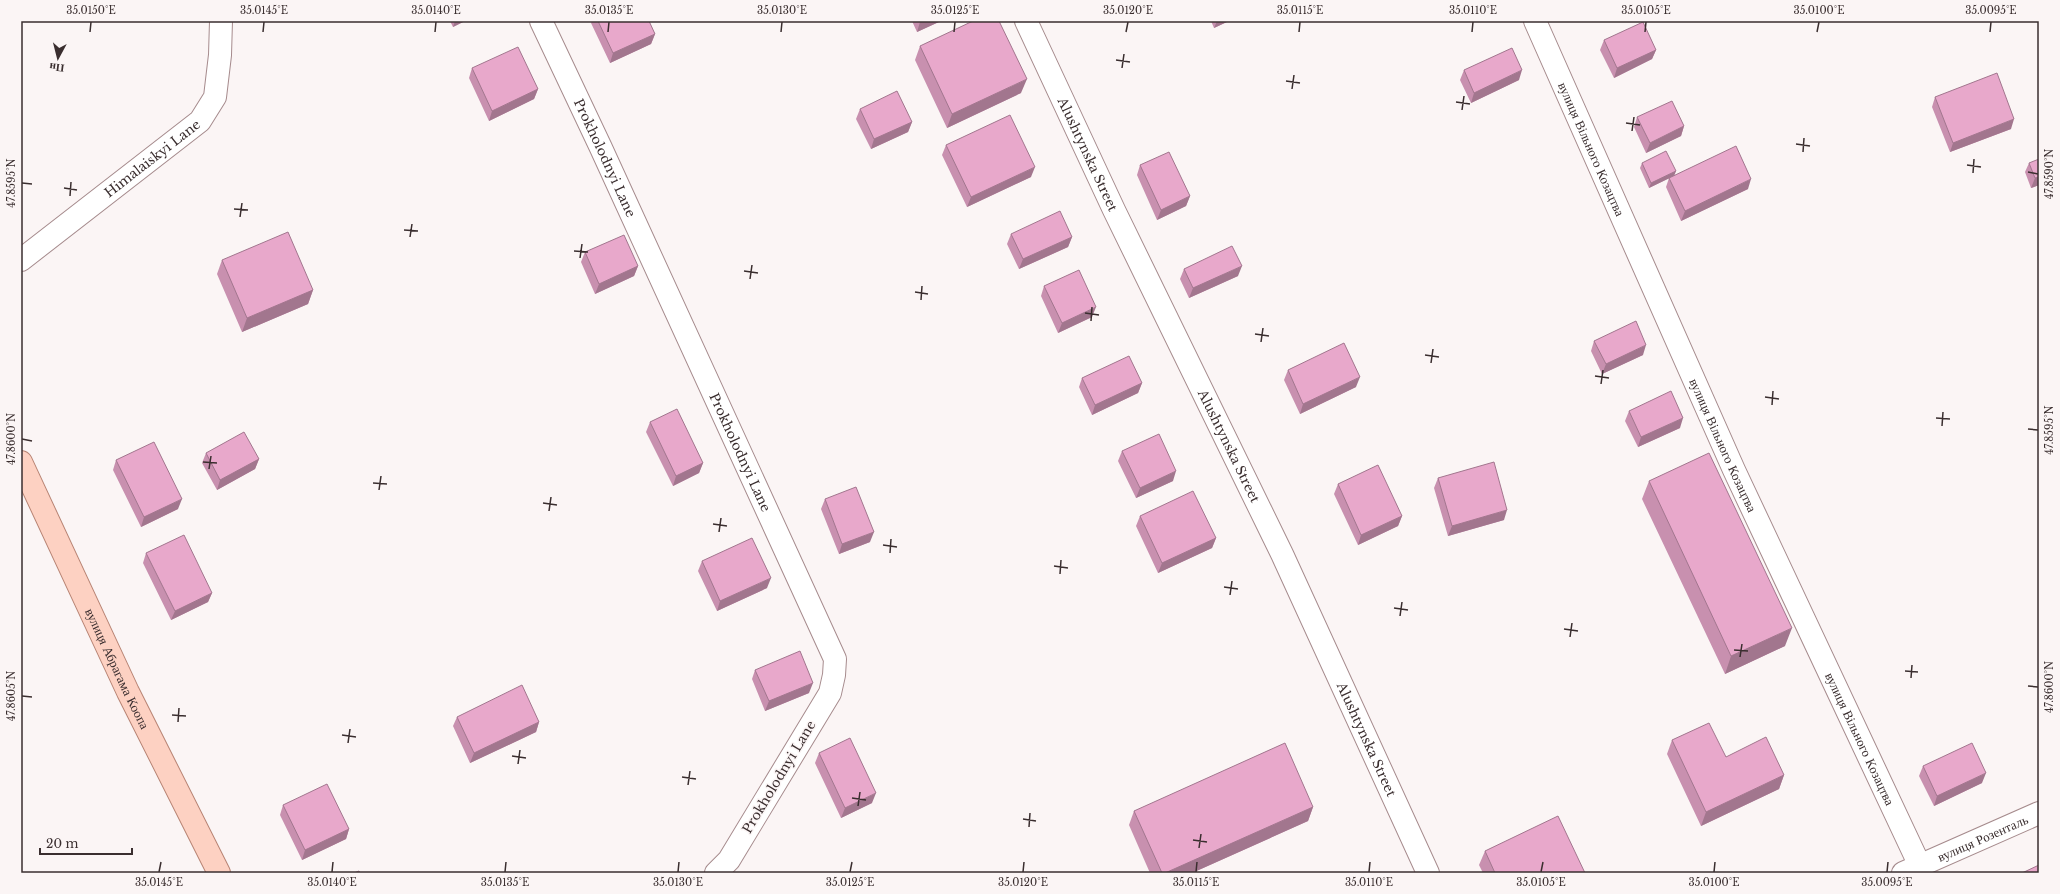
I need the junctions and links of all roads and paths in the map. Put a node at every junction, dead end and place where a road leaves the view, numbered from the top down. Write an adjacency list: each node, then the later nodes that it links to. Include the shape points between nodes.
1 (221, 21): 5 (street, Himalaiskyi Lane, via 215,97 200,121)
2 (541, 21): 10 (street, Prokholodnyi Lane, via 835,659 830,693 729,860)
3 (1026, 21): 11 (street, Alushtynska Street, via 1121,224 1282,554)
4 (1535, 21): 8 (street, вулиця Вільного Козацтва)
5 (21, 260)
6 (21, 462): 9 (main road, вулиця Абрагама Коопа, via 128,692)
7 (2039, 812): 8 (street, вулиця Розенталь)
8 (1912, 870)
9 (219, 873)
10 (716, 873)
11 (1428, 873)

